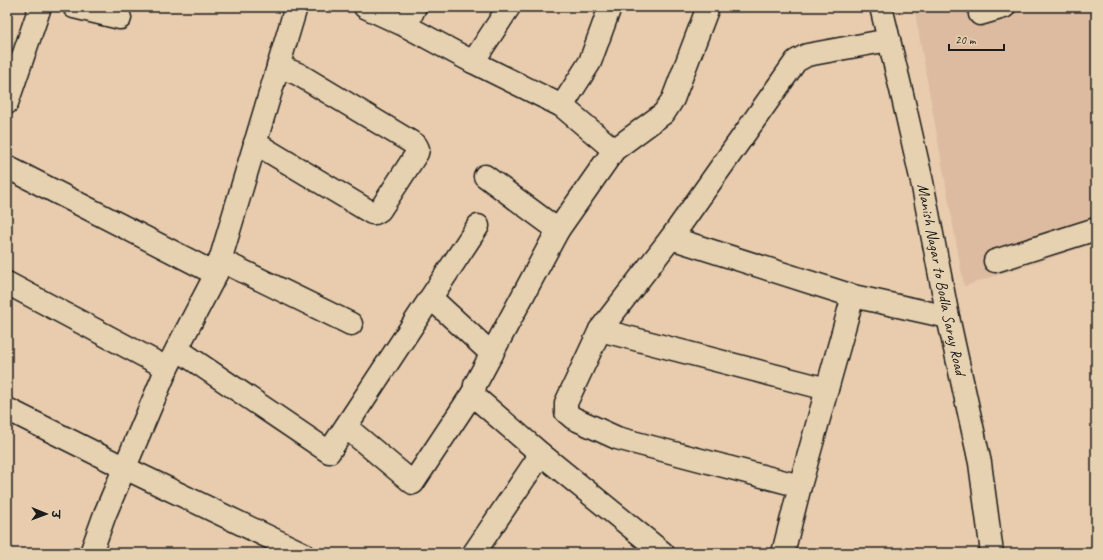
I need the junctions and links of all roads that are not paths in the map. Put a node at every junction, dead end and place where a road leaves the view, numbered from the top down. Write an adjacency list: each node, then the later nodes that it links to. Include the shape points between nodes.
1 (40, 7): 16 (street)
2 (74, 7): 12 (street)
3 (296, 7): 15 (street)
4 (365, 7): 11 (street)
5 (509, 7): 14 (street)
6 (610, 7): 17 (street, via 590,62)
7 (708, 7): 19 (street, via 673,99 664,113)
8 (881, 7): 13 (street, Manish Nagar to Bodla Saray Road)
9 (1004, 7): 10 (street)
10 (980, 14)
11 (410, 17): 14 (street)
12 (120, 18)
13 (889, 40): 25 (street, via 808,55 796,61); 31 (street, Manish Nagar to Bodla Saray Road, via 922,182)
14 (473, 62): 17 (street)
15 (278, 66): 18 (street); 18 (street, via 298,74 416,145 417,153 380,210 375,213)
16 (7, 103)
17 (562, 106): 19 (street)
18 (255, 144): 27 (street)
19 (614, 150): 24 (street)
20 (7, 167): 27 (street)
21 (485, 176): 24 (street)
22 (478, 226): 30 (street)
23 (1096, 229): 26 (street)
24 (558, 230): 35 (street)
25 (671, 238): 29 (street); 33 (street)
26 (995, 261)
27 (218, 266): 32 (street); 34 (street)
28 (7, 283): 36 (street)
29 (853, 296): 31 (street); 37 (street)
30 (430, 298): 35 (street); 40 (street)
31 (948, 317): 49 (street, Manish Nagar to Bodla Saray Road, via 980,463)
32 (351, 324)
33 (600, 330): 37 (street); 43 (street, via 566,403 566,412 573,418 617,438)
34 (177, 349): 36 (street); 40 (street, via 330,452)
35 (492, 354): 38 (street)
36 (167, 368): 42 (street)
37 (827, 389): 43 (street)
38 (474, 391): 40 (street, via 413,483); 41 (street, via 474,396)
39 (7, 408): 42 (street)
40 (346, 427)
41 (541, 454): 46 (street); 47 (street)
42 (125, 468): 44 (street); 45 (street)
43 (800, 486): 48 (street)
44 (91, 553)
45 (302, 553)
46 (474, 553)
47 (663, 553)
48 (783, 553)
49 (992, 553)

